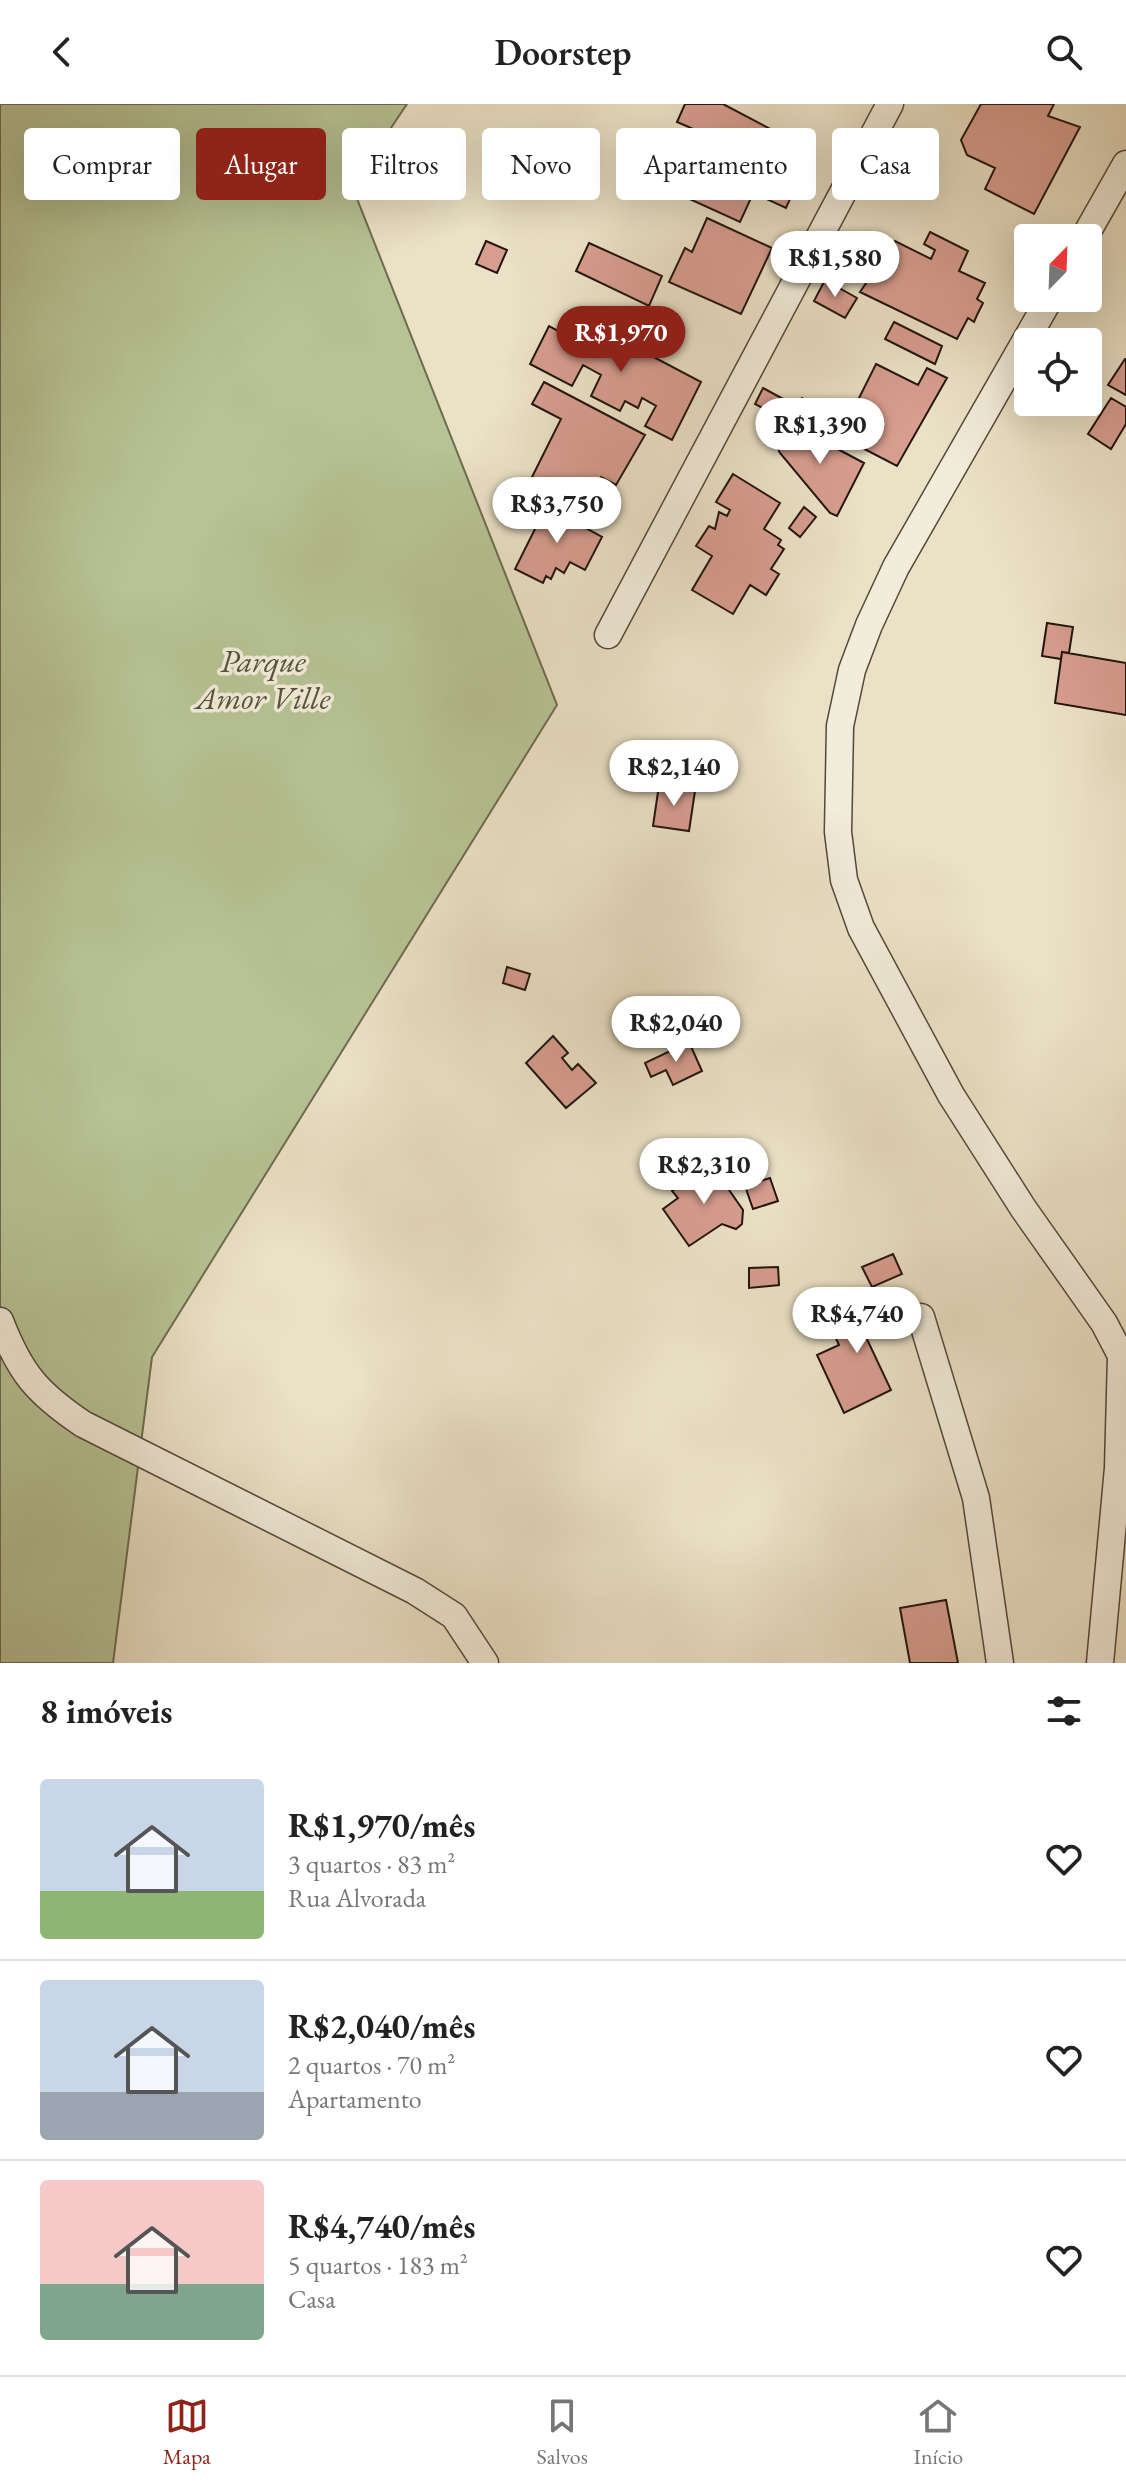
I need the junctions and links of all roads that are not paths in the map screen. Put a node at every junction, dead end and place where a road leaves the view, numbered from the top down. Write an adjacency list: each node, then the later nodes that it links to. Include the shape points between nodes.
1 (890, 104): 5 (street)
2 (1126, 164): 3 (street)
3 (1092, 224)
4 (1042, 312): 8 (street, via 896,567 852,670 836,780 844,880 861,928 951,1095 1104,1323)
5 (608, 635)
6 (921, 1317): 10 (street, via 976,1498)
7 (0, 1321): 9 (street, via 21,1371 46,1399 83,1424 415,1591 454,1616)
8 (1123, 1361): 11 (street)
9 (485, 1663)
10 (1000, 1663)
11 (1100, 1663)

